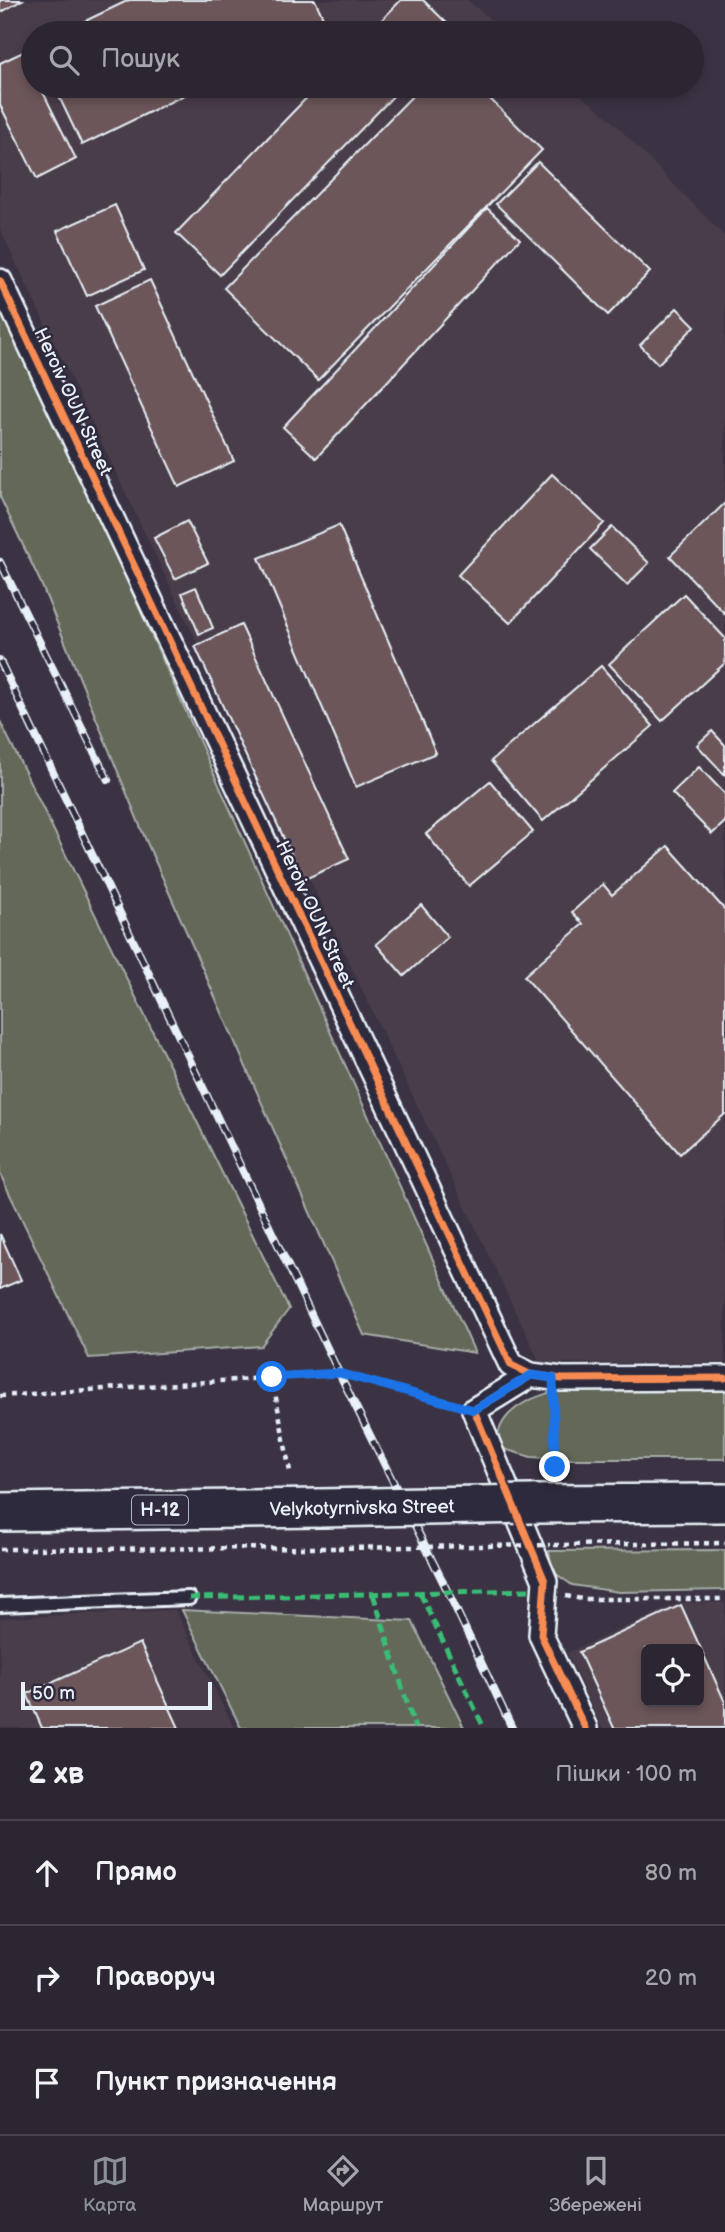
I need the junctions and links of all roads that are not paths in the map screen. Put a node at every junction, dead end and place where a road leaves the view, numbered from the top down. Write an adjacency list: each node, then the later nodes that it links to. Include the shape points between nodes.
1 (0, 281): 2 (street, Heroiv OUN Street, via 511,1365)
2 (542, 1376): 3 (street); 8 (street, via 474,1410 544,1587 541,1635)
3 (725, 1378)
4 (725, 1503): 5 (main road, Velykotyrnivska Street / Н-12, bridge)
5 (0, 1512)
6 (188, 1598): 7 (lane)
7 (0, 1605)
8 (584, 1728)

